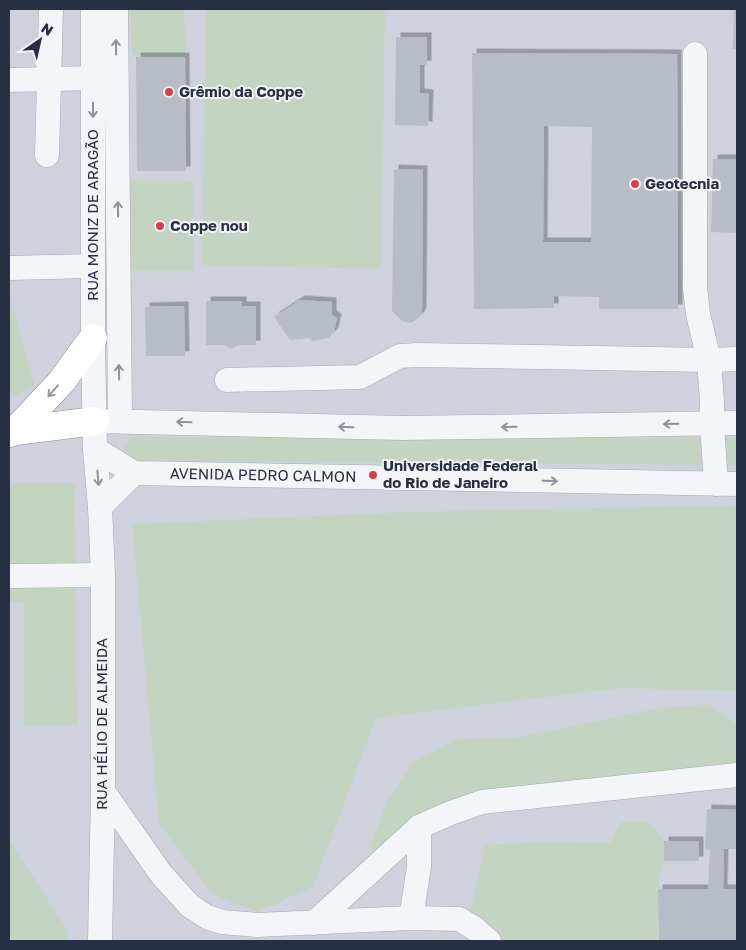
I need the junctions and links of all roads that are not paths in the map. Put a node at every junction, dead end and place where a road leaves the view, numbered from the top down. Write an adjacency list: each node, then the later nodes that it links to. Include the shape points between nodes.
1 (51, 9): 6 (street)
2 (93, 9): 5 (street, RUA MONIZ DE ARAGÃO)
3 (116, 9): 15 (street, RUA MONIZ DE ARAGÃO, one-way to 3)
4 (695, 54): 13 (street, via 695,288)
5 (93, 78): 6 (street); 9 (street, RUA MONIZ DE ARAGÃO, one-way to 9)
6 (50, 79): 7 (street); 8 (street)
7 (9, 80)
8 (46, 154)
9 (92, 266): 10 (street); 11 (street, RUA MONIZ DE ARAGÃO)
10 (9, 268)
11 (93, 338): 15 (street, RUA MONIZ DE ARAGÃO); 18 (highway, one-way to 18, via 44,402)
12 (737, 359): 13 (street)
13 (708, 360): 14 (street, via 418,355 400,356 360,377); 17 (street)
14 (227, 380)
15 (107, 420): 17 (street, one-way to 15, via 402,428); 18 (highway); 19 (street, RUA HÉLIO DE ALMEIDA)
16 (737, 423): 17 (street)
17 (712, 424): 21 (street)
18 (12, 432)
19 (95, 450): 20 (street, AVENIDA PEDRO CALMON); 22 (street, RUA HÉLIO DE ALMEIDA, one-way to 22)
20 (134, 473): 21 (street, AVENIDA PEDRO CALMON, one-way to 21); 22 (street)
21 (727, 484)
22 (100, 507): 23 (street, RUA HÉLIO DE ALMEIDA)
23 (103, 575): 24 (street); 26 (street, RUA HÉLIO DE ALMEIDA)
24 (9, 576)
25 (737, 775): 27 (street, via 482,802)
26 (102, 792): 29 (street, via 161,874 199,913 222,922 257,925); 31 (street, RUA HÉLIO DE ALMEIDA)
27 (419, 827): 28 (street, via 420,867); 29 (street)
28 (410, 918): 29 (street); 30 (street)
29 (314, 923)
30 (458, 930): 32 (street, via 474,928)
31 (100, 941)
32 (490, 941)

